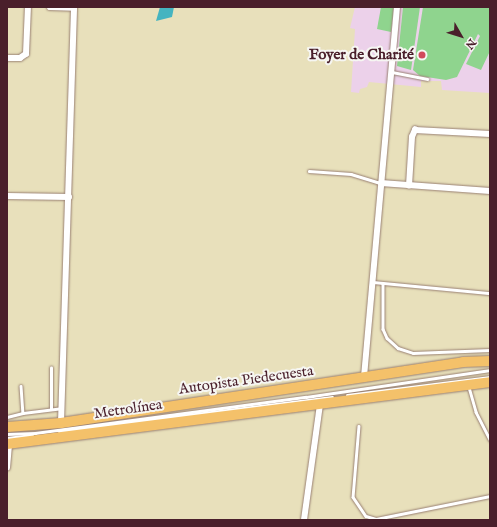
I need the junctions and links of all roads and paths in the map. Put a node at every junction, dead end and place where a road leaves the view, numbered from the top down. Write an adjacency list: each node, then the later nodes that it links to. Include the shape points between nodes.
1 (28, 7): 5 (street, via 26,54 23,58)
2 (50, 7): 4 (street)
3 (397, 7): 6 (street)
4 (74, 8): 14 (street)
5 (7, 58)
6 (391, 71): 7 (lane); 10 (street)
7 (427, 79)
8 (490, 134): 11 (street, via 415,130 412,137)
9 (309, 171): 10 (lane, via 351,174)
10 (381, 183): 11 (street); 15 (street)
11 (409, 186): 12 (street)
12 (490, 191)
13 (7, 196): 14 (street)
14 (69, 197): 29 (street)
15 (372, 282): 16 (lane); 23 (street)
16 (383, 284): 17 (lane); 18 (lane, via 383,329 387,338 398,348 413,353)
17 (490, 293)
18 (490, 350)
19 (490, 361): 23 (highway, Autopista Piedecuesta)
20 (51, 368): 28 (lane)
21 (490, 370): 35 (lane, Metrolínea, via 35,433)
22 (490, 376): 35 (lane, Metrolínea)
23 (364, 377): 32 (highway, Autopista Piedecuesta)
24 (490, 382): 25 (highway)
25 (469, 384): 27 (highway); 36 (lane, via 476,412)
26 (21, 386): 30 (lane)
27 (320, 404): 35 (highway); 39 (street)
28 (51, 408): 29 (lane); 30 (lane)
29 (62, 408): 32 (street)
30 (23, 413): 31 (lane)
31 (7, 417)
32 (61, 423): 34 (highway, Autopista Piedecuesta)
33 (359, 426): 38 (lane, via 353,497 366,516 376,519)
34 (7, 427)
35 (8, 440): 37 (street)
36 (490, 440)
37 (7, 468)
38 (490, 496)
39 (304, 520)

